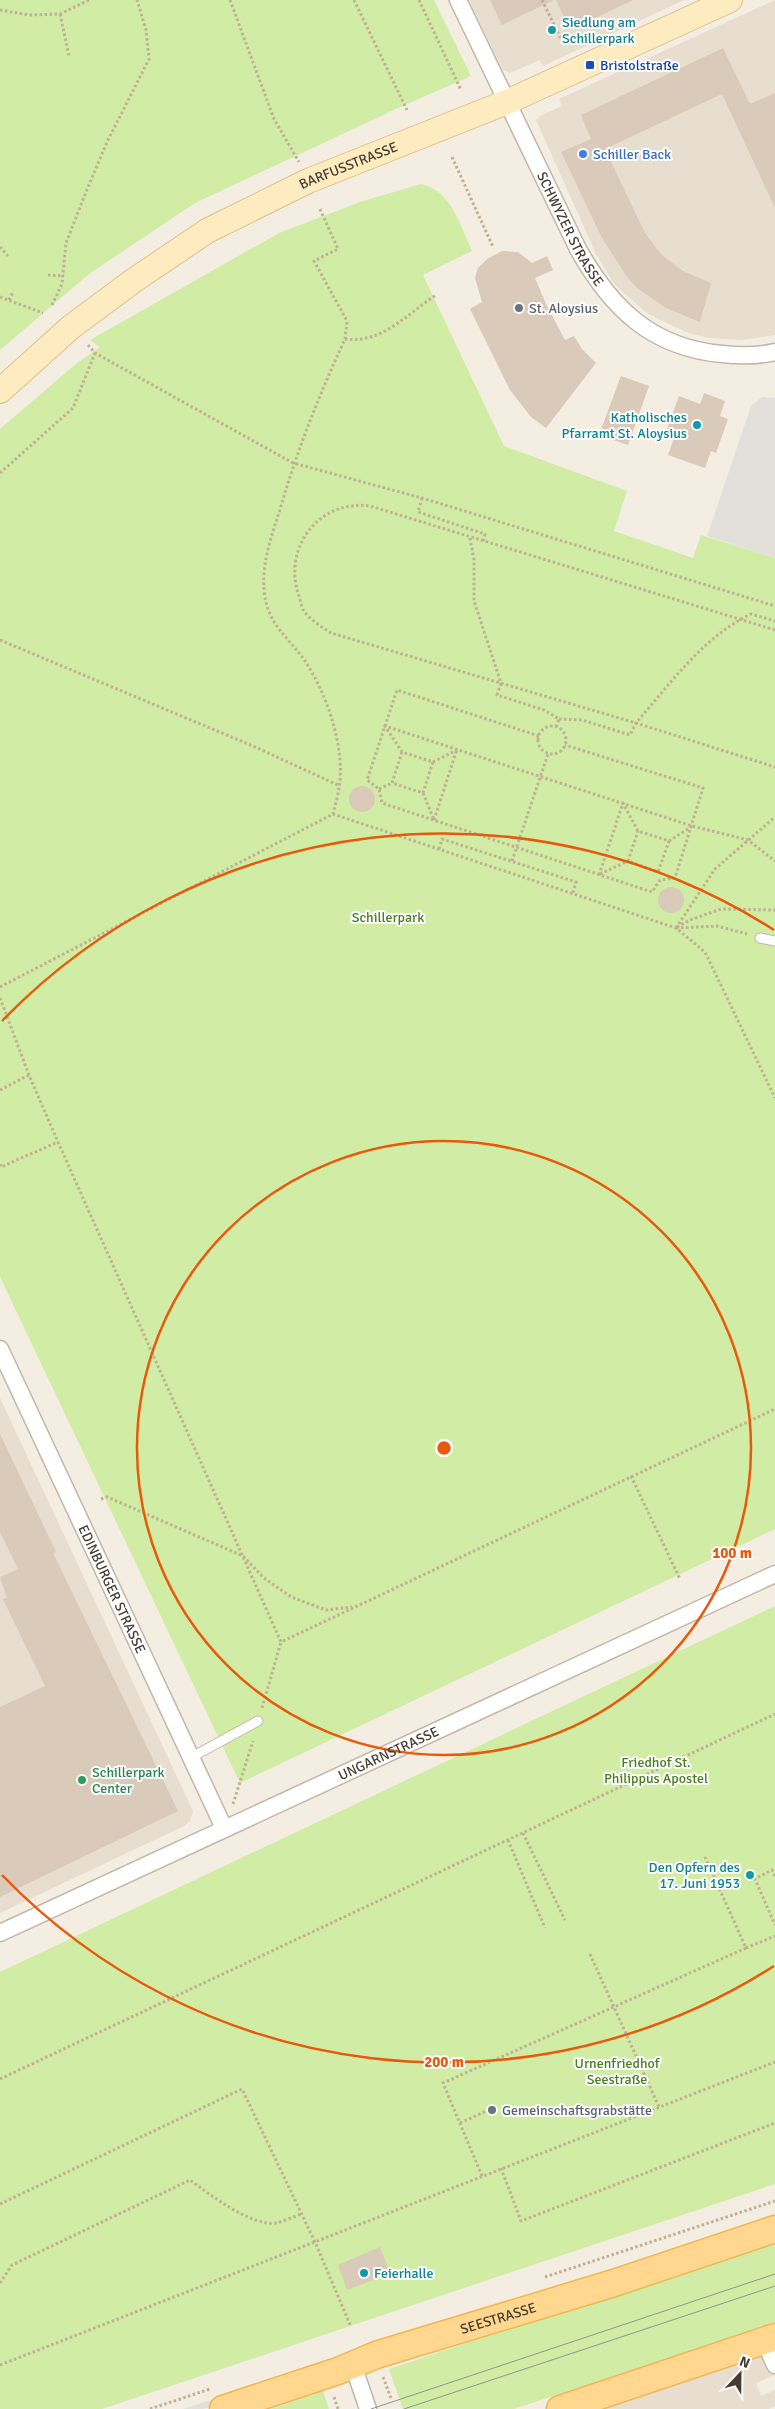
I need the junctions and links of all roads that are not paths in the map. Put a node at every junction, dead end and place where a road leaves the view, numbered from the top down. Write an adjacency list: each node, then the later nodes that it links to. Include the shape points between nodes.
1 (458, 0): 3 (street)
2 (730, 0): 3 (main road, BARFUSSTRASSE)
3 (507, 102): 4 (street, SCHWYZER STRASSE, via 578,249 610,298 638,324 676,345 702,352 736,355); 5 (main road, BARFUSSTRASSE, via 308,181 207,231 67,330)
4 (775, 352)
5 (0, 391)
6 (760, 938): 7 (lane)
7 (775, 941)
8 (0, 1349): 11 (street, EDINBURGER STRASSE)
9 (775, 1574): 12 (street, UNGARNSTRASSE)
10 (258, 1721): 11 (lane)
11 (192, 1757): 12 (street, EDINBURGER STRASSE)
12 (224, 1828): 13 (street, UNGARNSTRASSE)
13 (0, 1933)
14 (775, 2229): 16 (main road, SEESTRASSE)
15 (770, 2339): 17 (street); 20 (main road)
16 (352, 2364): 18 (main road, SEESTRASSE); 19 (street)
17 (775, 2365)
18 (223, 2409)
19 (368, 2409)
20 (560, 2409)

